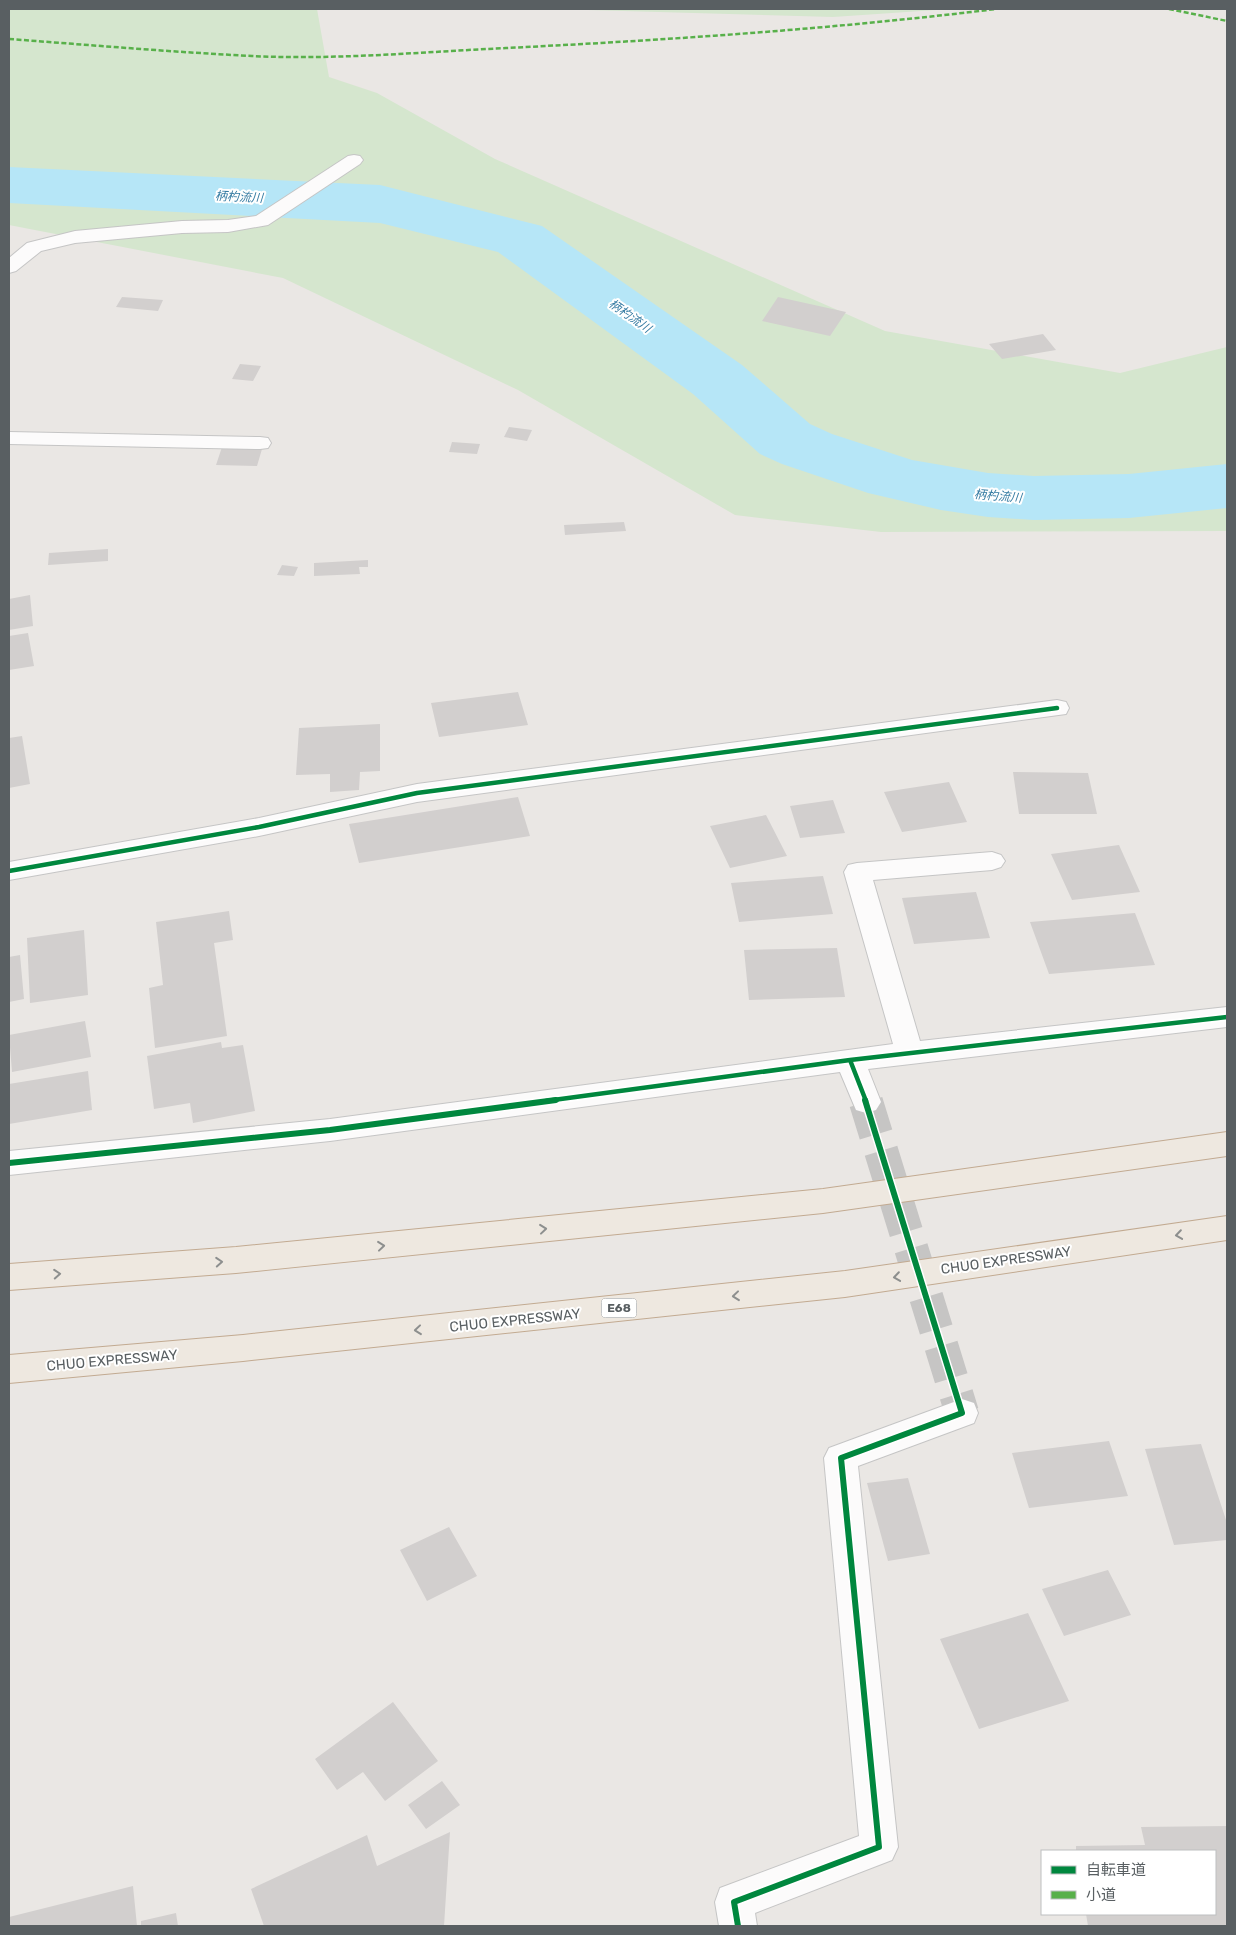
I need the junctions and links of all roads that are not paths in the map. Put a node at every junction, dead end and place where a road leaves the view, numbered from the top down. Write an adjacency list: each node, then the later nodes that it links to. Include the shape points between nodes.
1 (354, 160): 2 (street, via 261,221 75,237 34,247)
2 (9, 266)
3 (9, 438): 4 (street)
4 (260, 443)
5 (1058, 708): 7 (street, via 417,792 259,827)
6 (992, 861): 9 (street, via 857,872)
7 (9, 871)
8 (1227, 1017): 9 (street)
9 (910, 1054): 10 (street)
10 (850, 1060): 11 (street); 13 (street, via 330,1130)
11 (866, 1102)
12 (1227, 1144): 15 (highway, one-way to 12, via 236,1260 823,1201)
13 (9, 1163)
14 (1227, 1228): 16 (highway, CHUO EXPRESSWAY / E68, one-way to 16, via 845,1284 243,1348)
15 (9, 1277)
16 (9, 1369)
17 (962, 1413): 18 (street, via 841,1458 879,1847 734,1902)
18 (738, 1926)

